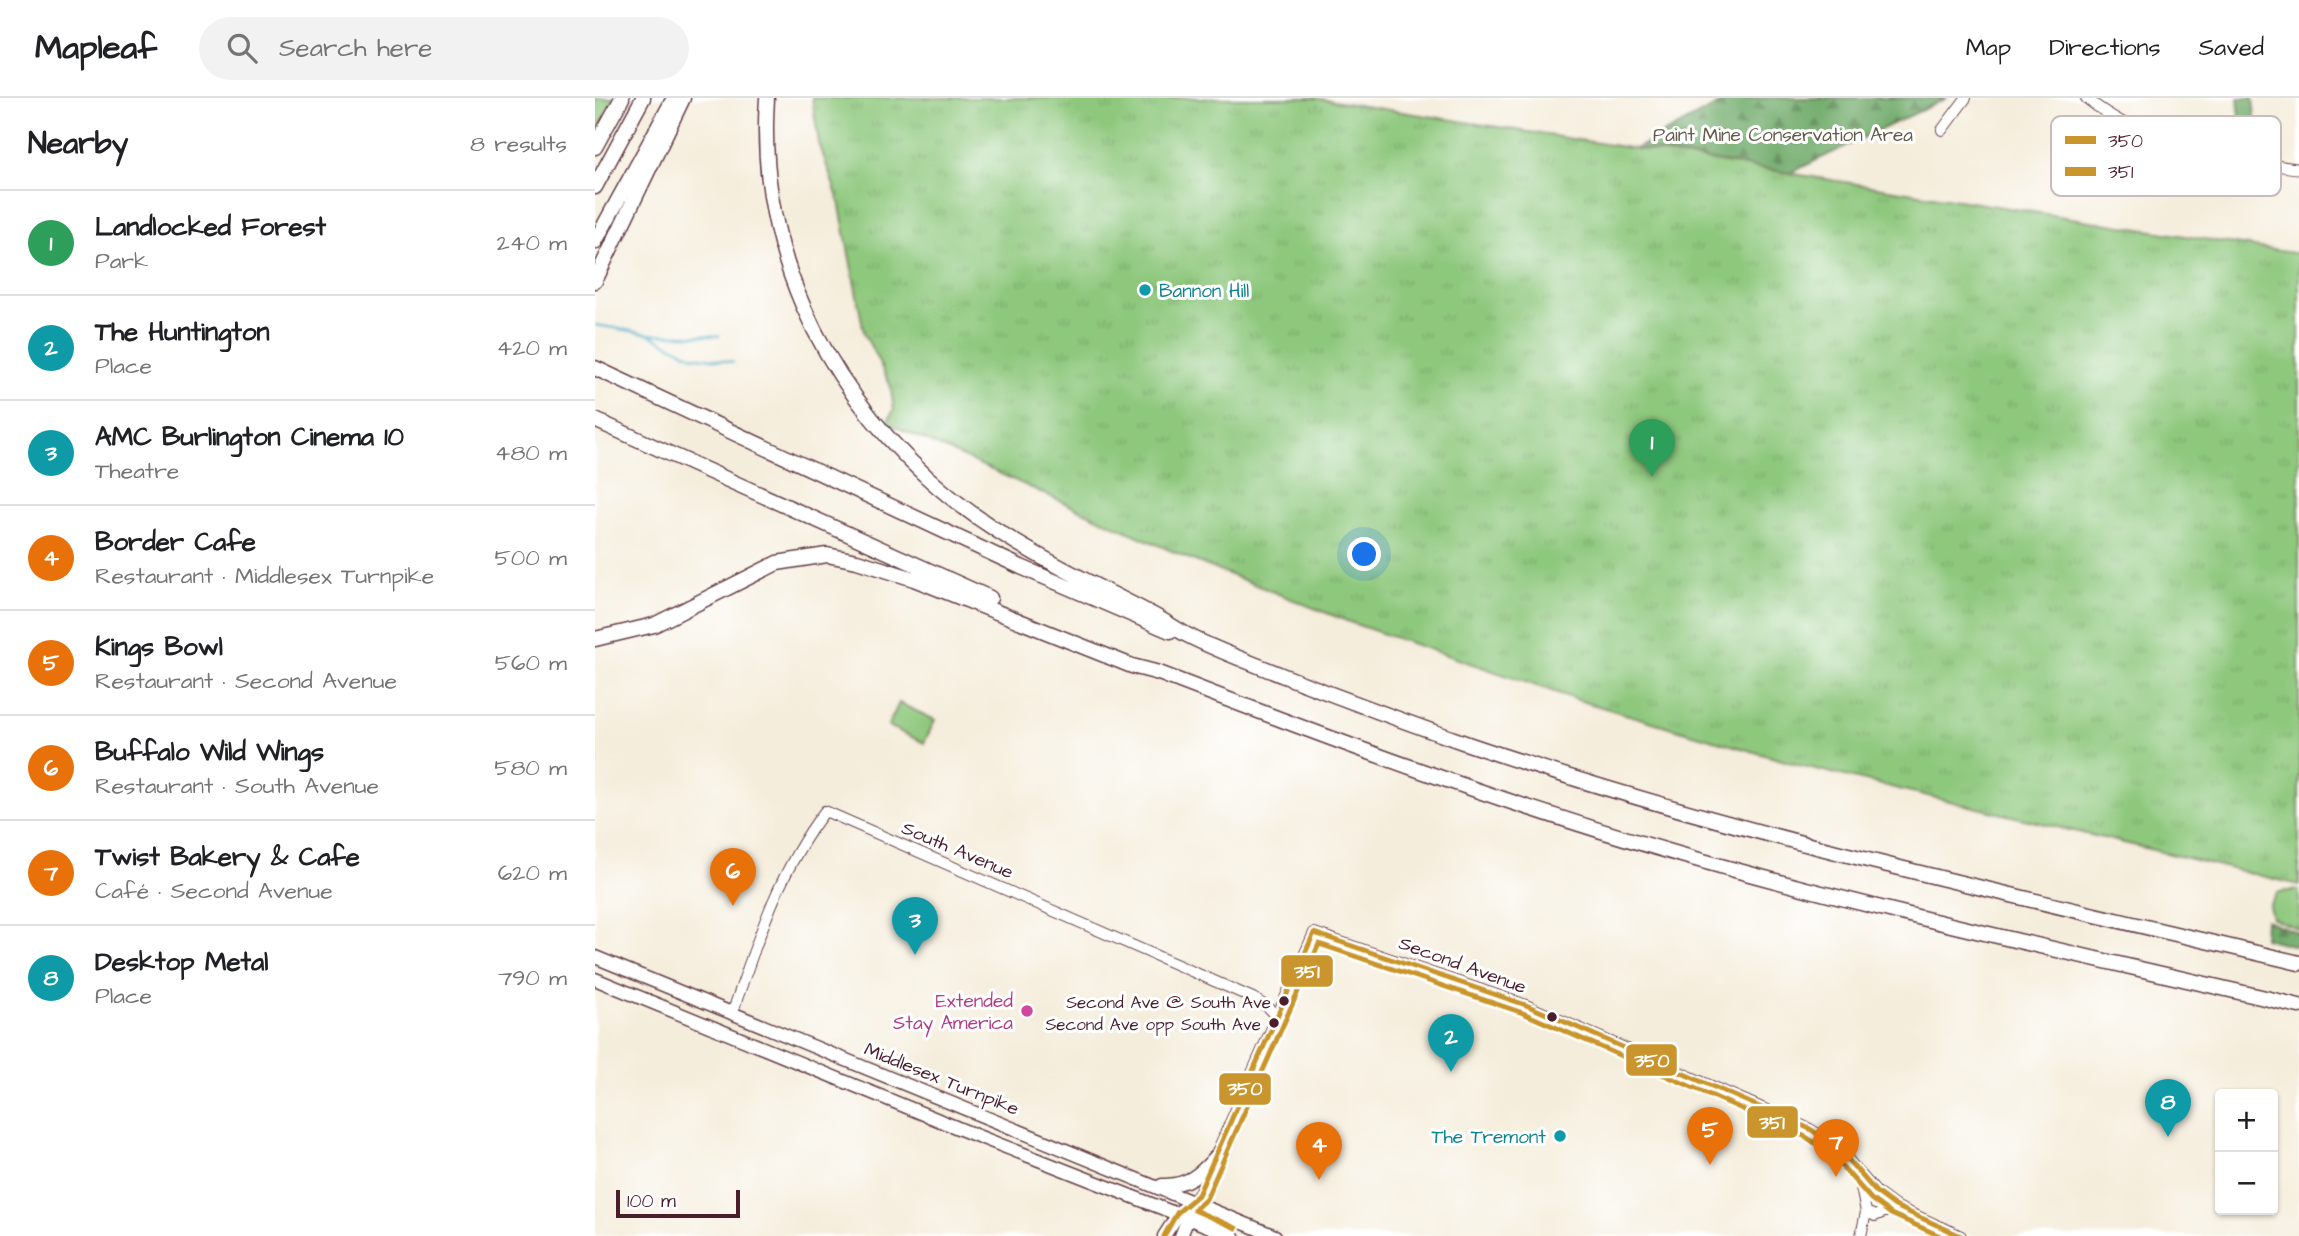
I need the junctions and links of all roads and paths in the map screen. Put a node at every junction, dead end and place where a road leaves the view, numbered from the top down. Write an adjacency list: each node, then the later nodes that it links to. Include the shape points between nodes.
1 (622, 98): 10 (highway)
2 (643, 98): 13 (highway)
3 (674, 98): 14 (highway)
4 (683, 98): 15 (highway)
5 (767, 98): 18 (highway, via 768,179 785,262 818,339 864,408 920,470 991,528 1044,561)
6 (1966, 98): 9 (street)
7 (2086, 98): 8 (street)
8 (2112, 116)
9 (1942, 130)
10 (595, 147)
11 (2281, 166): 12 (street)
12 (2299, 169)
13 (595, 187)
14 (595, 242)
15 (595, 281)
16 (595, 368): 18 (highway, via 1062,586 1153,626)
17 (595, 421): 20 (highway)
18 (1190, 636): 22 (highway, via 1388,715 1668,807 1865,859)
19 (595, 639): 20 (highway, via 654,625 777,563 827,555 902,575)
20 (1159, 673): 24 (highway, via 1415,771 1659,848 1870,904)
21 (595, 957): 25 (main road, Middlesex Turnpike)
22 (2299, 962)
23 (595, 979): 27 (main road, Middlesex Turnpike)
24 (2299, 1006)
25 (732, 1014): 26 (street, South Avenue, via 783,880 825,811 1252,998); 27 (main road); 30 (main road, Middlesex Turnpike)
26 (1278, 1018): 28 (street, Second Avenue); 29 (street, Second Avenue, via 1314,933 1561,1020 1810,1129 1837,1147)
27 (710, 1026): 36 (main road, Middlesex Turnpike)
28 (1215, 1157): 30 (main road, via 1185,1183); 34 (street, Second Avenue)
29 (1857, 1170): 31 (street, Second Avenue); 32 (street)
30 (1152, 1183): 34 (main road, Middlesex Turnpike)
31 (1876, 1192): 32 (street); 33 (street, Second Avenue)
32 (1863, 1199): 37 (street)
33 (1886, 1199): 35 (street, Second Avenue); 37 (street)
34 (1192, 1200): 36 (main road); 38 (main road); 42 (main road, Middlesex Turnpike)
35 (1905, 1212): 37 (street); 44 (street)
36 (1177, 1213): 38 (main road, Middlesex Turnpike); 39 (main road)
37 (1875, 1213): 43 (street)
38 (1190, 1219): 40 (main road); 41 (main road, Middlesex Turnpike)
39 (1164, 1236)
40 (1181, 1236)
41 (1233, 1236)
42 (1275, 1236)
43 (1861, 1236)
44 (1961, 1236)

